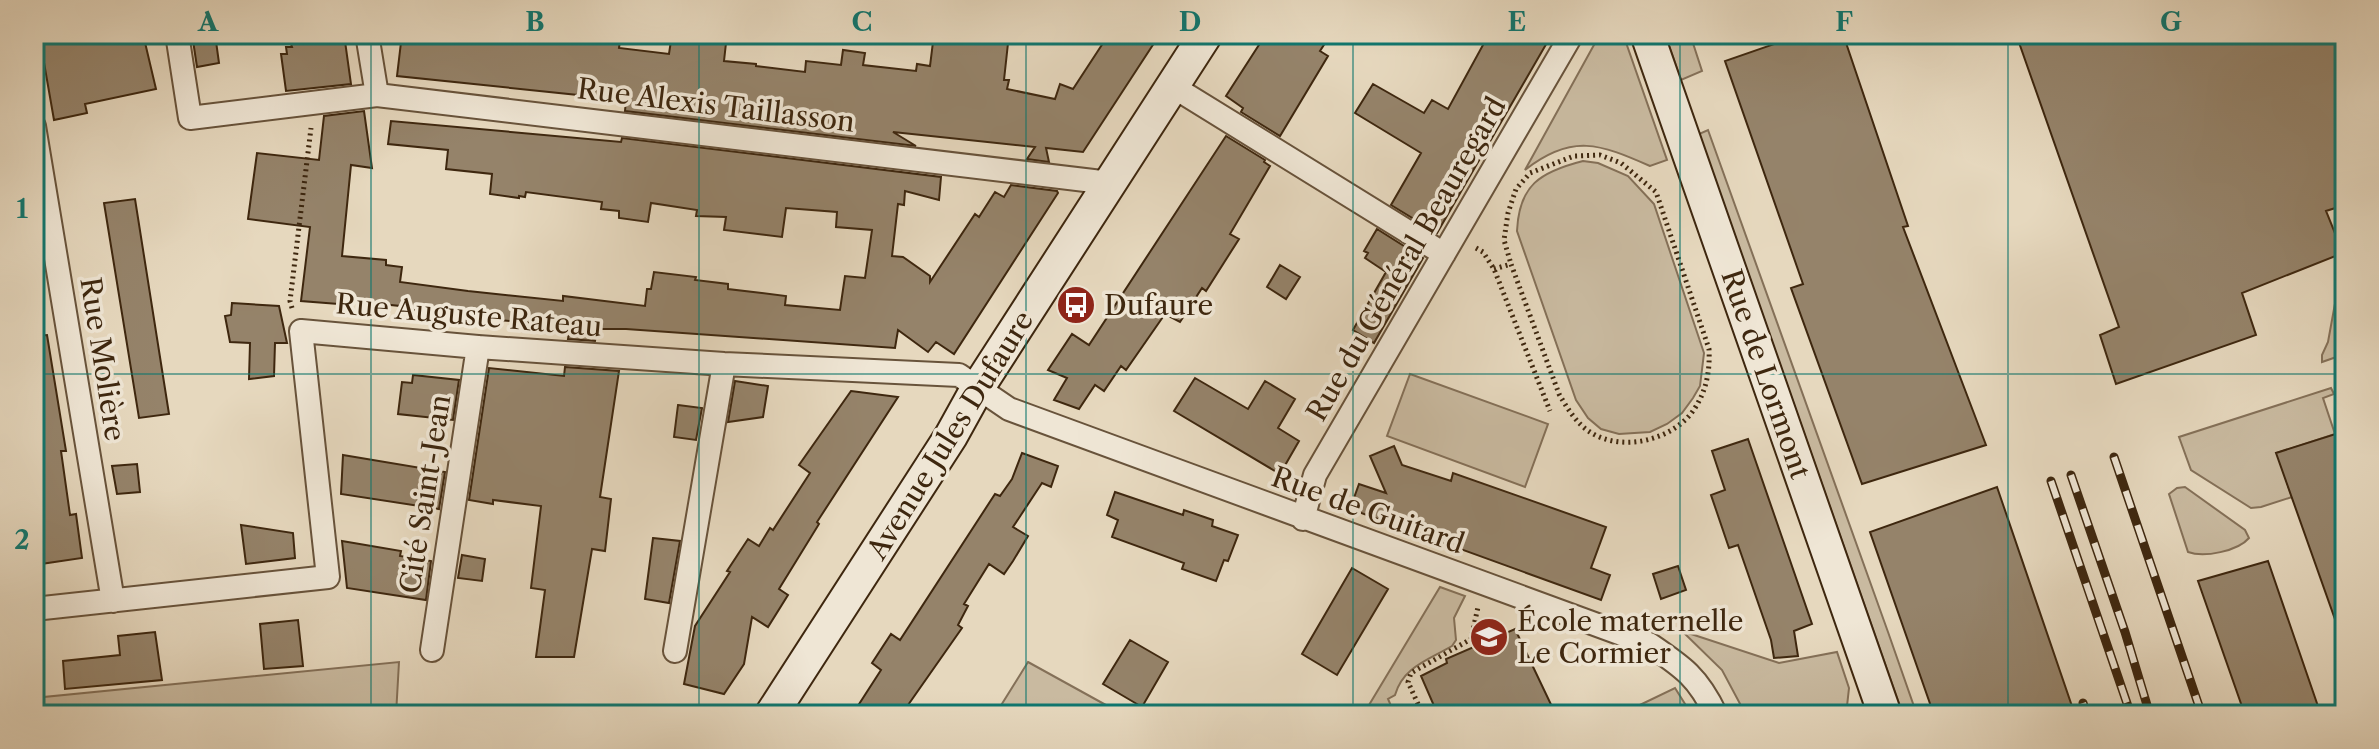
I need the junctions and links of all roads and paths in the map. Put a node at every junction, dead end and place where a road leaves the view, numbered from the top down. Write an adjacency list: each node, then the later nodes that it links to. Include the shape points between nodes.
1 (177, 34): 8 (street, Rue Alexis Taillasson, via 190,118)
2 (367, 34): 7 (street)
3 (1206, 34): 6 (main road, Avenue Jules Dufaure)
4 (1572, 34): 11 (street, Rue du Général Beauregard)
5 (1647, 34): 28 (main road, Rue de Lormont)
6 (1172, 86): 10 (main road, Avenue Jules Dufaure); 11 (street)
7 (377, 95): 8 (street, Rue Alexis Taillasson); 10 (street, Rue Alexis Taillasson)
8 (314, 103): 14 (path, via 290,301)
9 (34, 126): 20 (street, Rue Molière)
10 (1110, 183): 17 (main road, Avenue Jules Dufaure)
11 (1449, 244): 13 (path, via 1483,252); 19 (street, Rue du Général Beauregard, via 1315,475)
12 (1511, 264): 12 (path, via 1559,394 1589,432 1612,442 1638,443 1667,432 1695,409 1710,369 1709,349 1656,192 1644,181 1600,155 1574,156 1530,173 1516,189 1508,213 1504,240); 13 (path)
13 (1494, 269): 18 (path)
14 (301, 331): 15 (street, Rue Auguste Rateau); 20 (street, Rue Auguste Rateau, via 328,577)
15 (478, 347): 16 (street, Rue Auguste Rateau); 23 (street, Cité Saint-Jean)
16 (724, 364): 17 (street, Rue Auguste Rateau, via 959,375); 24 (street)
17 (977, 389): 19 (street, Rue de Guitard, via 1009,409); 25 (main road, Avenue Jules Dufaure)
18 (1550, 411)
19 (1303, 519): 27 (street, Rue de Guitard, via 1649,644 1686,669)
20 (113, 601): 22 (street, Rue Auguste Rateau)
21 (1480, 602): 26 (path, via 1471,639 1411,673 1408,682)
22 (34, 609)
23 (432, 650)
24 (675, 651)
25 (771, 715)
26 (1423, 715)
27 (1716, 715)
28 (1885, 715)

